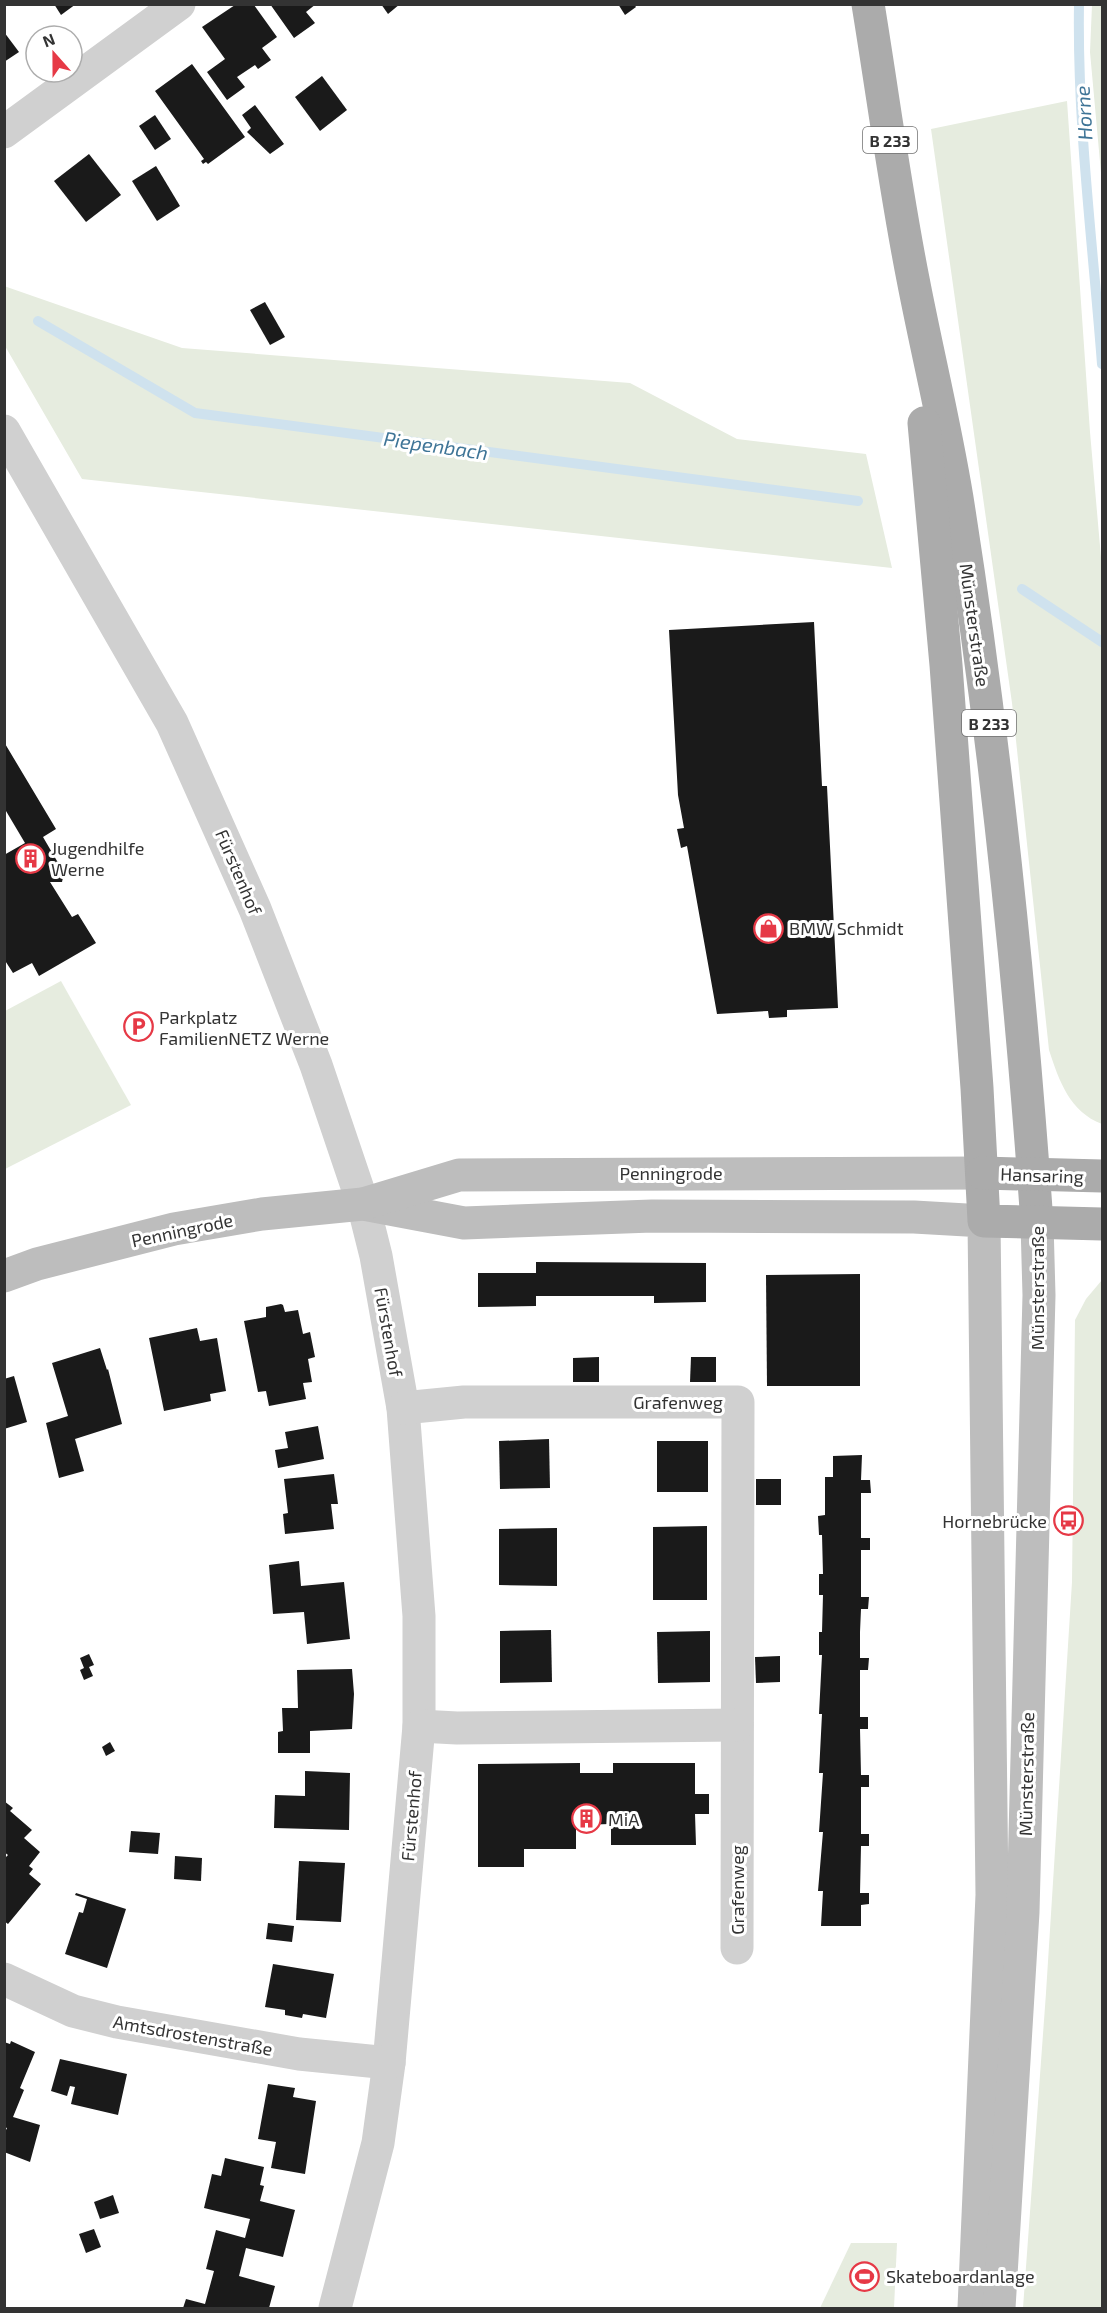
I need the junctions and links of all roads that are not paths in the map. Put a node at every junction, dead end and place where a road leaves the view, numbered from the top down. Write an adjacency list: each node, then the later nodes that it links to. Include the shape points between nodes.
1 (179, 4): 3 (street)
2 (868, 4): 4 (main road, Münsterstraße / B 233)
3 (4, 132)
4 (912, 276): 6 (main road, Münsterstraße / B 233, via 946,665); 7 (main road, Münsterstraße / B 233, via 956,494 988,710)
5 (4, 431): 9 (street, Fürstenhof, via 172,723 255,909 316,1065)
6 (982, 1173): 7 (main road, Hansaring); 9 (main road, Penningrode, via 459,1175); 10 (main road, Münsterstraße / B 233)
7 (1034, 1174): 8 (main road, Hansaring); 11 (main road, Münsterstraße / B 233)
8 (1102, 1176)
9 (363, 1204): 10 (main road, Penningrode, via 464,1223 652,1216); 13 (main road, Penningrode, via 262,1214 174,1229); 14 (street, Fürstenhof)
10 (984, 1221): 11 (main road); 21 (main road, Münsterstraße, via 992,1895)
11 (1037, 1223): 12 (main road); 22 (main road, Münsterstraße, via 1023,1912)
12 (1102, 1224)
13 (4, 1276)
14 (402, 1408): 15 (street, Grafenweg, via 464,1402 738,1402); 16 (street, Fürstenhof, via 419,1616)
15 (736, 1725): 16 (street); 17 (street, Grafenweg)
16 (419, 1726): 19 (street, Fürstenhof)
17 (737, 1948)
18 (4, 1979): 19 (street, Amtsdrostenstraße, via 73,2011 117,2022 298,2054)
19 (389, 2063): 20 (street, Fürstenhof, via 378,2143)
20 (335, 2308)
21 (974, 2308)
22 (999, 2308)

